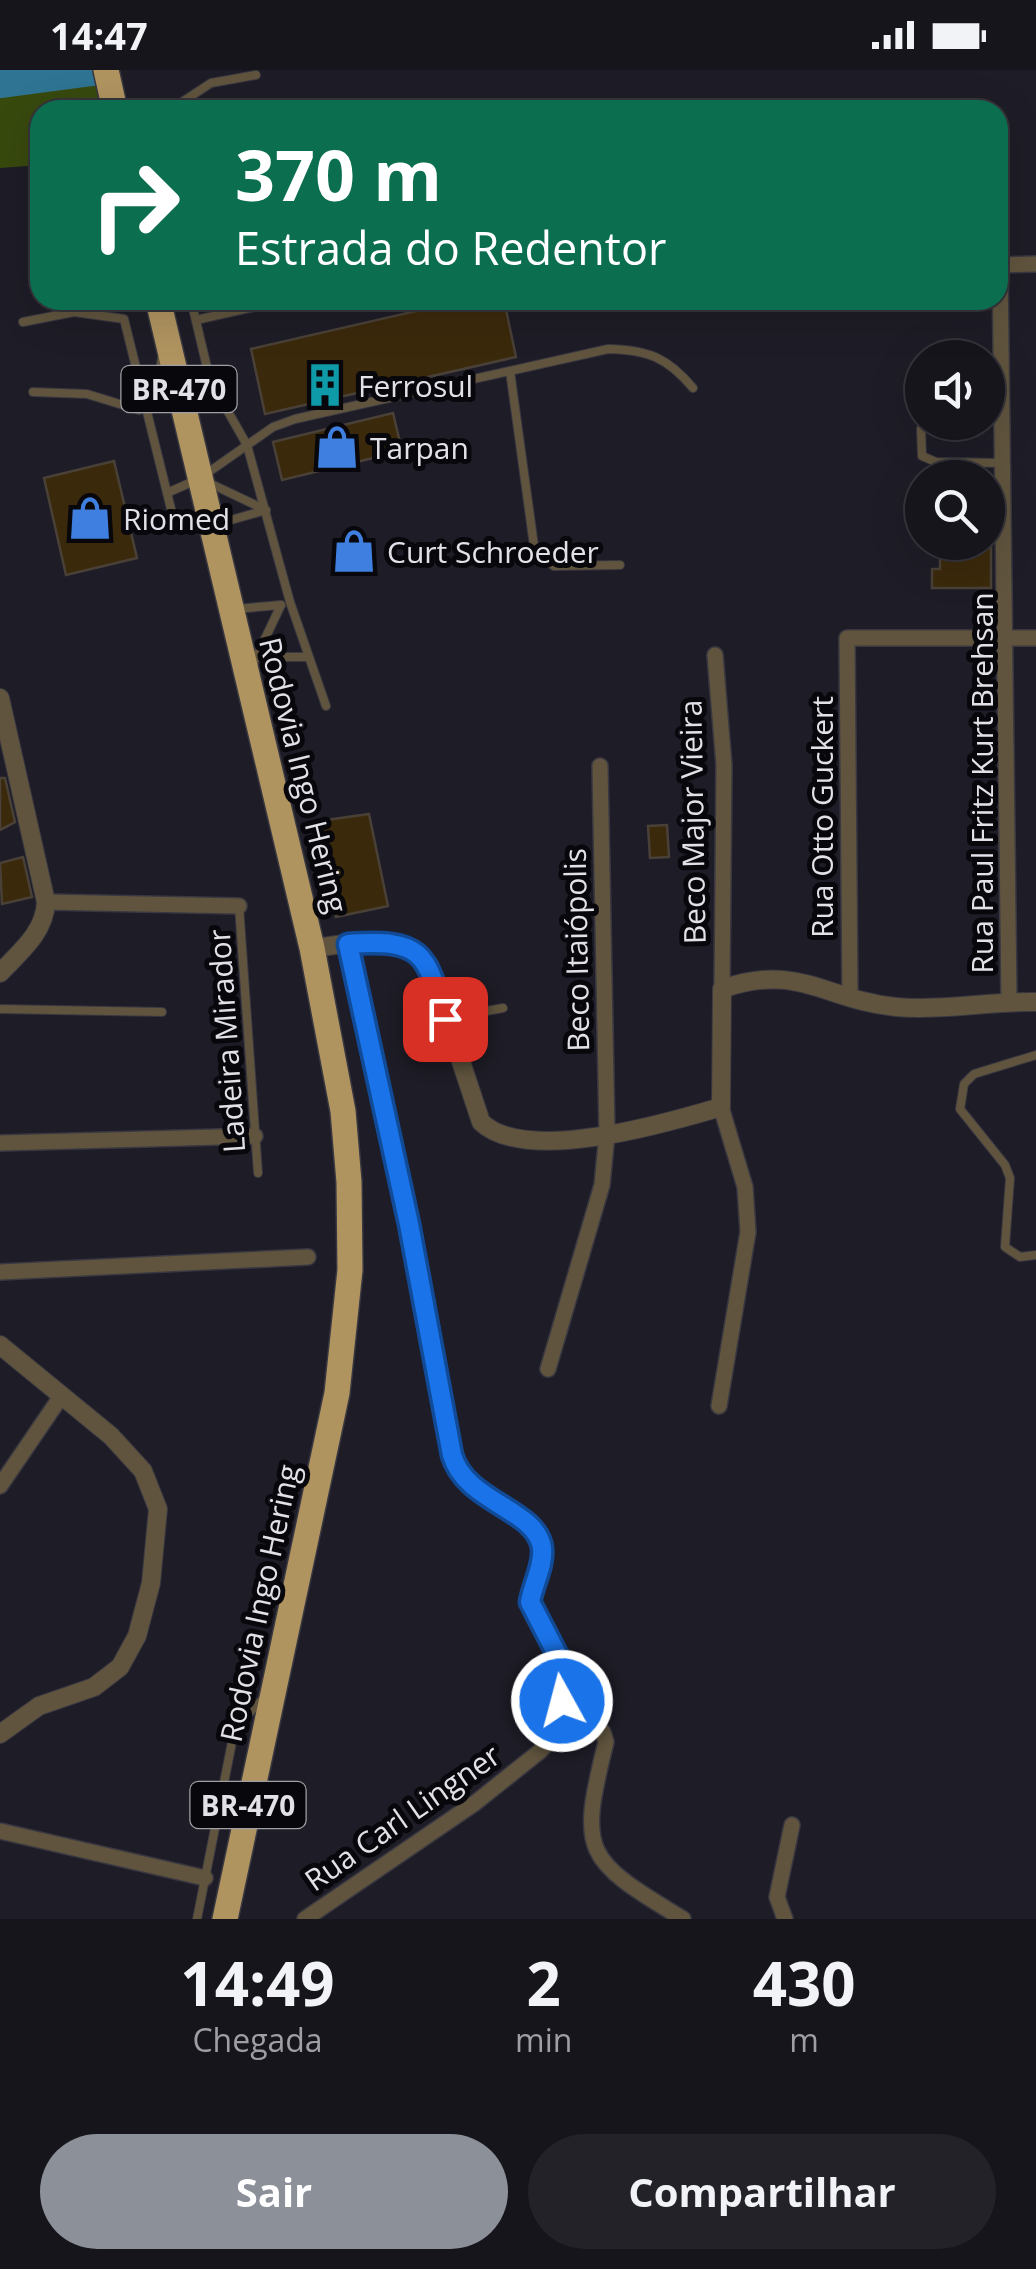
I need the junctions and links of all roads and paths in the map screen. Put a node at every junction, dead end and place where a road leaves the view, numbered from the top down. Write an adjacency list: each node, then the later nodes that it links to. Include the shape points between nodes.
1 (256, 76): 2 (lane, via 211,82)
2 (185, 100)
3 (1036, 264): 4 (street)
4 (1008, 265)
5 (160, 310): 11 (highway, Rodovia Ingo Hering / BR-470)
6 (194, 310): 9 (lane)
7 (240, 310): 9 (lane)
8 (1000, 310): 12 (street, Rua Paul Fritz Kurt Brehsan)
9 (196, 320): 18 (lane, via 210,380)
10 (23, 322): 16 (lane, via 74,312 124,320)
11 (167, 337): 16 (lane, via 156,395); 20 (highway, Rodovia Ingo Hering / BR-470)
12 (1001, 340)
13 (510, 371): 14 (lane, via 608,349 644,350 675,367); 18 (lane, via 295,418); 25 (lane, via 535,553 554,566)
14 (693, 388)
15 (33, 392): 16 (lane)
16 (146, 406): 21 (lane)
17 (921, 440): 19 (lane, via 922,456)
18 (247, 445): 20 (lane); 23 (lane)
19 (931, 460)
20 (200, 478): 21 (lane); 23 (lane); 24 (highway, Rodovia Ingo Hering / BR-470)
21 (166, 492): 24 (lane, via 184,528)
22 (1005, 508): 28 (street, Rua Paul Fritz Kurt Brehsan)
23 (266, 510): 24 (lane); 26 (lane)
24 (210, 526): 27 (highway, Rodovia Ingo Hering / BR-470)
25 (620, 565)
26 (286, 603): 27 (lane); 31 (lane); 32 (lane)
27 (230, 609): 32 (highway, Rodovia Ingo Hering / BR-470)
28 (1008, 638): 29 (street); 42 (street, Rua Otto Guckert, via 847,638); 43 (street, Rua Paul Fritz Kurt Brehsan)
29 (1036, 638)
30 (715, 655): 41 (street, Beco Major Vieira, via 724,765)
31 (308, 657): 32 (lane); 34 (lane)
32 (251, 667): 39 (highway, Rodovia Ingo Hering / BR-470)
33 (0, 698): 36 (street)
34 (326, 706)
35 (600, 766): 51 (street, Beco Itaiópolis)
36 (46, 902): 37 (street); 40 (street, via 34,936)
37 (238, 906): 52 (lane, Ladeira Mirador)
38 (348, 944): 39 (street); 48 (street, via 389,941 421,954); 64 (street, via 452,1455 464,1482 530,1525 539,1539 530,1602 559,1658 562,1701)
39 (312, 948): 63 (highway, Rodovia Ingo Hering / BR-470, via 344,1111 350,1270 337,1392)
40 (0, 973)
41 (722, 989): 42 (street, via 771,976); 50 (street)
42 (850, 996): 43 (street, via 898,1007)
43 (1009, 1001): 44 (street)
44 (1036, 1002)
45 (503, 1008): 48 (lane)
46 (0, 1009): 47 (lane)
47 (162, 1012)
48 (445, 1019): 51 (street, via 482,1122 492,1132 525,1141)
49 (1036, 1055): 55 (lane, via 974,1074 959,1097 960,1109 1006,1165 1005,1246 1020,1258)
50 (721, 1107): 51 (street); 61 (street, via 745,1187 748,1232)
51 (607, 1134): 59 (street, Beco Itaiópolis, via 602,1185)
52 (255, 1136): 53 (street); 54 (lane, Ladeira Mirador)
53 (0, 1143)
54 (258, 1173)
55 (1036, 1254)
56 (308, 1258): 57 (street)
57 (0, 1272)
58 (0, 1345): 60 (street)
59 (548, 1369)
60 (62, 1395): 62 (street); 65 (street, via 111,1436 152,1489 158,1509 151,1583 137,1636 109,1678 39,1706)
61 (718, 1406)
62 (0, 1486)
63 (272, 1690): 68 (lane, via 235,1727); 70 (highway, Rodovia Ingo Hering / BR-470)
64 (573, 1717): 71 (street, Rua Carl Lingner, via 475,1803); 72 (street, via 603,1732 606,1742 588,1817 596,1849 640,1893)
65 (0, 1734)
66 (792, 1824): 73 (street, via 777,1897)
67 (0, 1831): 68 (street)
68 (205, 1878): 69 (lane)
69 (197, 1919)
70 (225, 1919)
71 (305, 1919)
72 (683, 1919)
73 (785, 1919)

